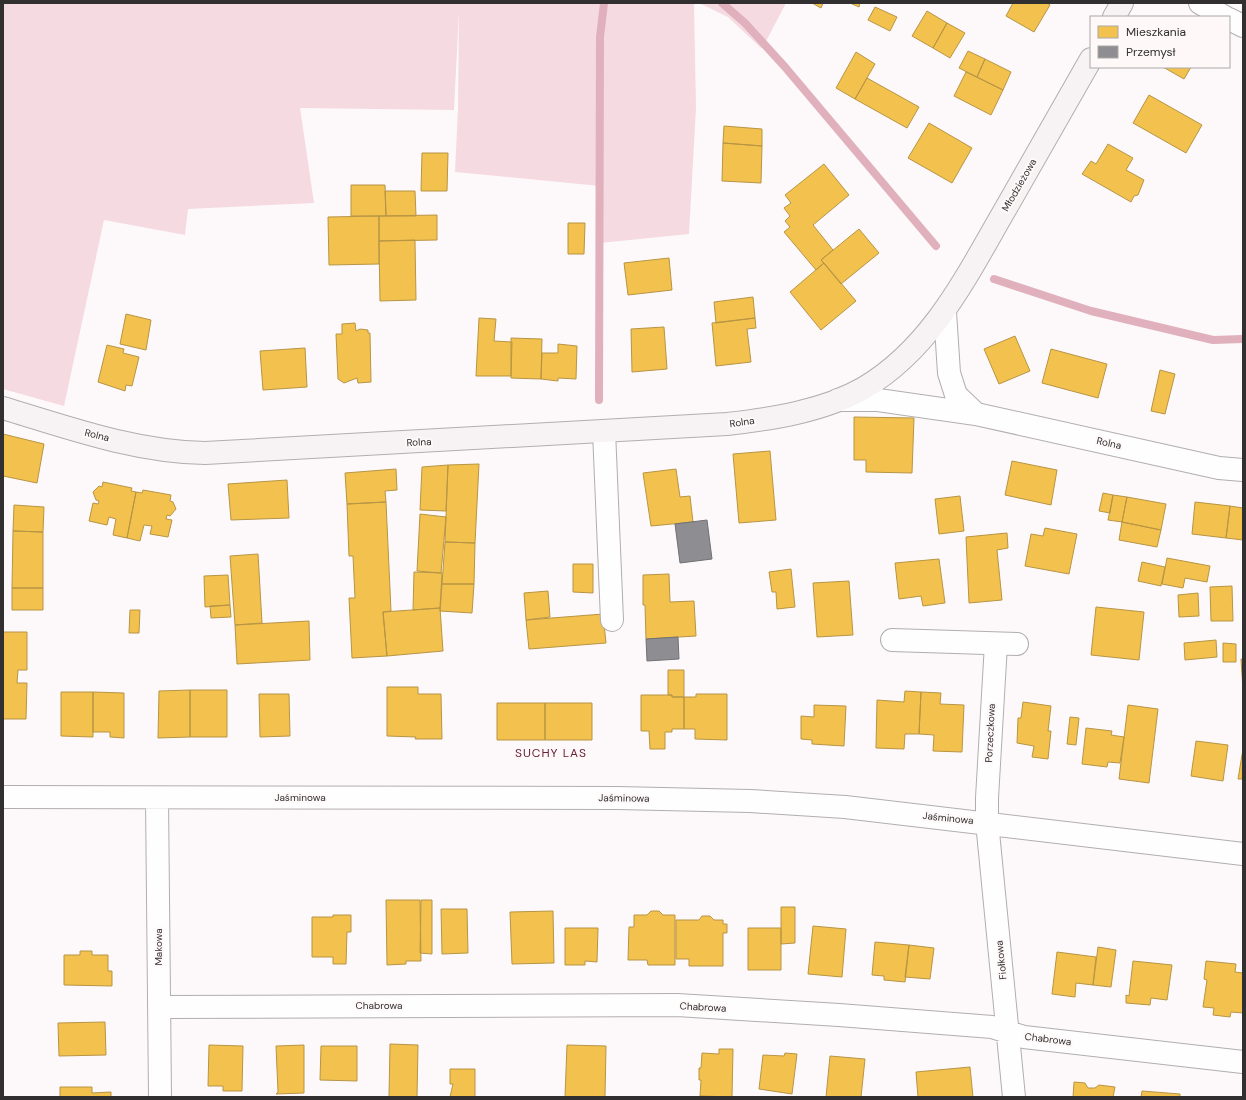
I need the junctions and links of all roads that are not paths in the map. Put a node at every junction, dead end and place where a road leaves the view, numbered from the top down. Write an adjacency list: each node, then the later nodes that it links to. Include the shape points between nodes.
1 (1122, 3): 3 (street)
2 (1200, 3): 4 (street)
3 (1115, 16)
4 (1223, 16)
5 (1230, 20): 6 (street)
6 (1243, 26)
7 (1090, 61): 8 (street, Młodzieżowa)
8 (945, 312): 9 (street, Rolna, via 930,331 895,364 863,388); 11 (street, via 949,373 956,395)
9 (838, 400): 11 (street, Rolna, via 878,400); 12 (street, Rolna, via 798,412 742,422)
10 (3, 408): 12 (street, Rolna, via 134,445 180,452 249,451)
11 (976, 414): 13 (street, Rolna, via 1219,468)
12 (604, 431): 14 (street)
13 (1243, 470)
14 (612, 620)
15 (892, 640): 18 (street, Porzeczkowa, via 1006,644 987,798)
16 (3, 797): 17 (street, Jaśminowa)
17 (157, 798): 18 (street, Jaśminowa, via 602,798 750,801 845,807); 20 (street, Makowa)
18 (987, 822): 19 (street, Jaśminowa); 21 (street, Fiołkowa)
19 (1243, 854)
20 (159, 1007): 21 (street, Chabrowa, via 677,1005 847,1015 992,1027); 23 (street, Makowa)
21 (1008, 1032): 22 (street, Chabrowa, via 1024,1037); 24 (street, Fiołkowa)
22 (1243, 1062)
23 (160, 1097)
24 (1014, 1097)

